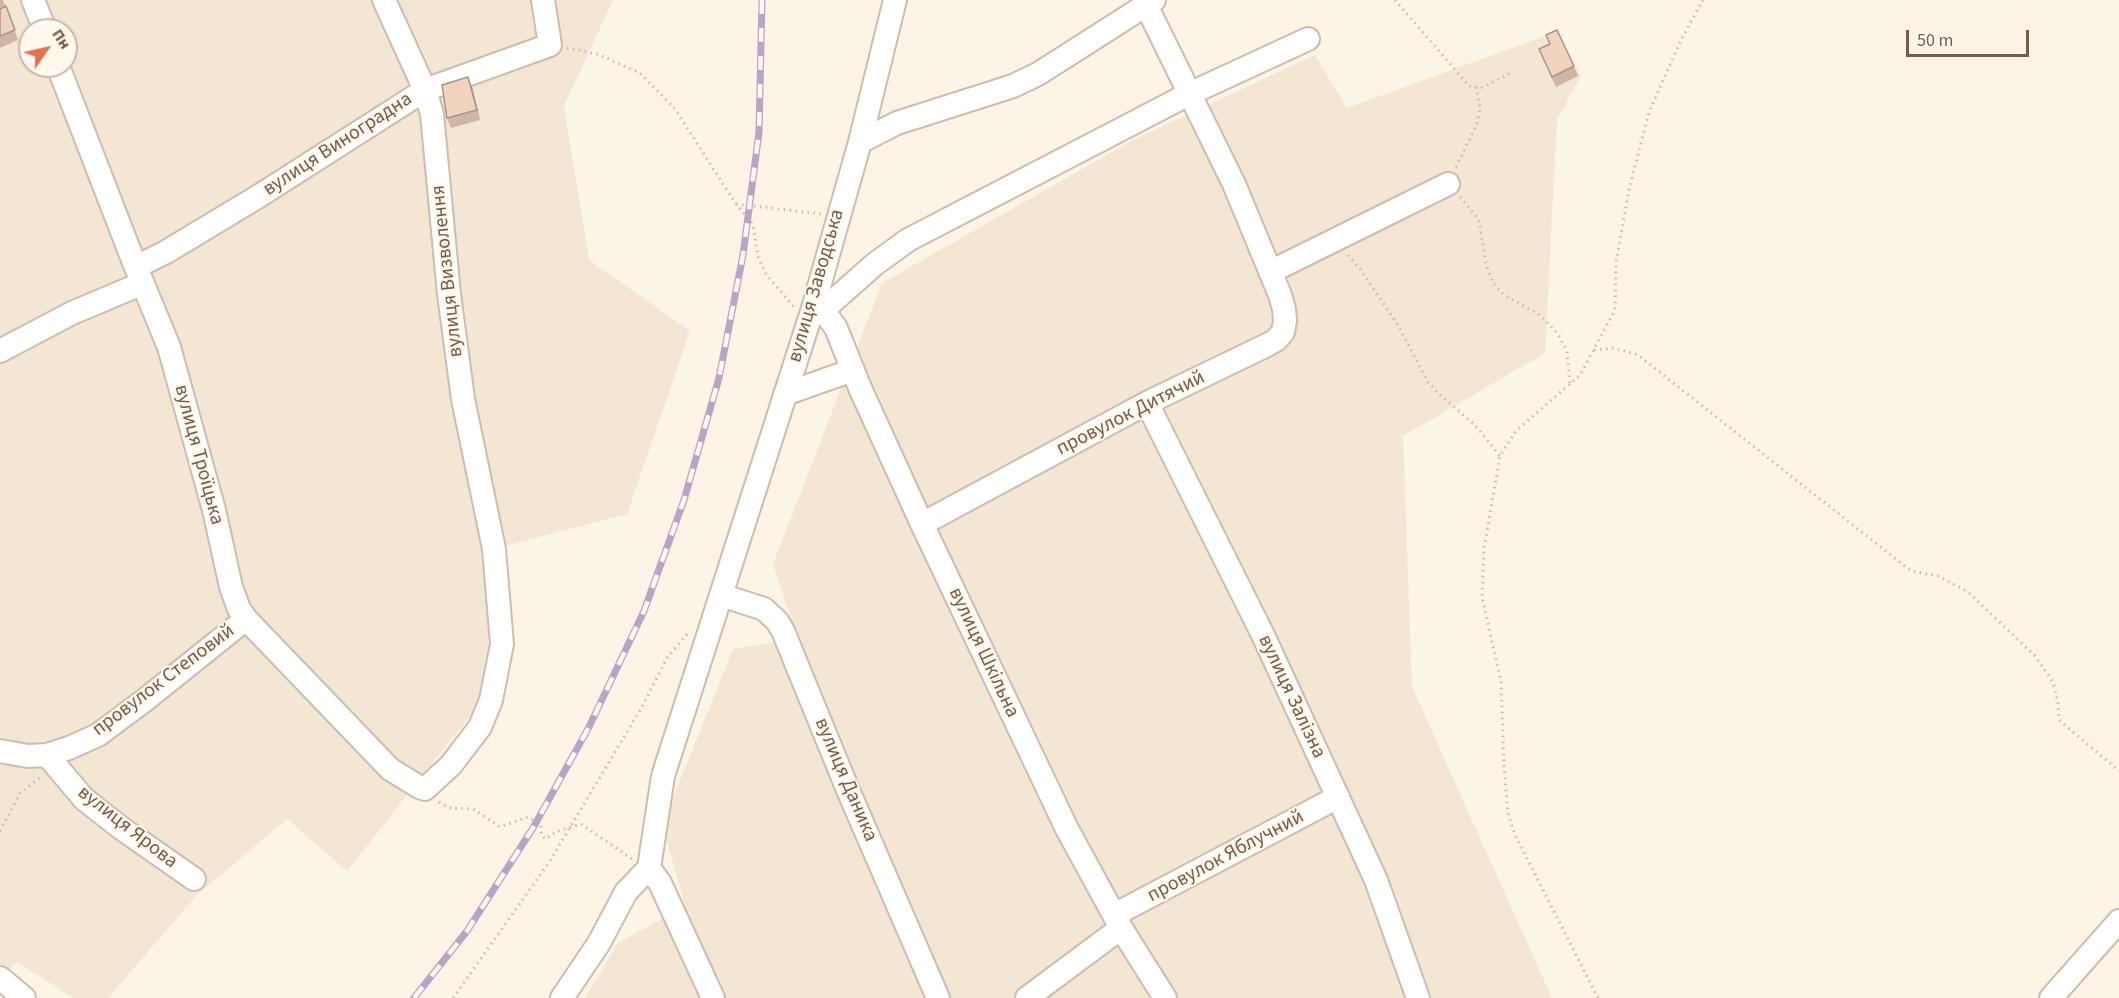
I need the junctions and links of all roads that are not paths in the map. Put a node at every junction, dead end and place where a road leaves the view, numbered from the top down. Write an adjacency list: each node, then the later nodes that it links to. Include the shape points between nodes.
1 (33, 0): 6 (street)
2 (384, 0): 9 (street, вулиця Визволення)
3 (543, 0): 9 (street, вулиця Виноградна, via 550,45)
4 (895, 0): 11 (street, вулиця Заводська)
5 (1150, 3): 10 (street); 11 (street, via 1022,82 897,123)
6 (40, 18)
7 (1308, 39): 10 (street)
8 (63, 78): 14 (street, вулиця Троїцька)
9 (424, 90): 14 (street, вулиця Виноградна, via 166,252); 25 (street, вулиця Визволення, via 434,130 463,399 494,549 502,644 491,700 480,727 451,765)
10 (1189, 94): 13 (street, via 1234,184); 15 (street, via 908,240)
11 (860, 142): 15 (street, вулиця Заводська)
12 (1448, 184): 13 (street)
13 (1270, 272): 19 (street, провулок Дитячий, via 1284,309 1283,332 1276,340)
14 (139, 275): 16 (street, вулиця Виноградна); 22 (street, вулиця Троїцька, via 169,347 231,587)
15 (814, 313): 17 (street, вулиця Шкільна, via 836,328); 18 (street, вулиця Заводська)
16 (0, 351)
17 (853, 370): 18 (street); 20 (street, вулиця Шкільна)
18 (784, 394): 21 (street, вулиця Заводська)
19 (1147, 404): 20 (street, провулок Дитячий); 26 (street, вулиця Залізна, via 1263,635)
20 (922, 524): 30 (street, вулиця Шкільна, via 1067,829)
21 (721, 595): 27 (street, вулиця Заводська, via 663,776); 35 (street, вулиця Даника, via 764,609 783,631)
22 (246, 619): 24 (street, провулок Степовий, via 98,735); 25 (street, вулиця Троїцька, via 390,769)
23 (0, 751): 24 (street)
24 (51, 761): 28 (street, вулиця Ярова, via 84,799)
25 (422, 788)
26 (1338, 797): 30 (street, провулок Яблучний); 38 (street, вулиця Залізна, via 1376,880)
27 (649, 868): 33 (street, via 626,892 599,943); 34 (street, via 660,883)
28 (194, 879)
29 (2119, 921): 39 (street)
30 (1117, 922): 36 (street, провулок Яблучний); 37 (street, вулиця Шкільна)
31 (0, 978): 32 (street)
32 (24, 998)
33 (562, 998)
34 (713, 998)
35 (938, 998)
36 (1027, 998)
37 (1165, 998)
38 (1418, 998)
39 (2051, 998)

